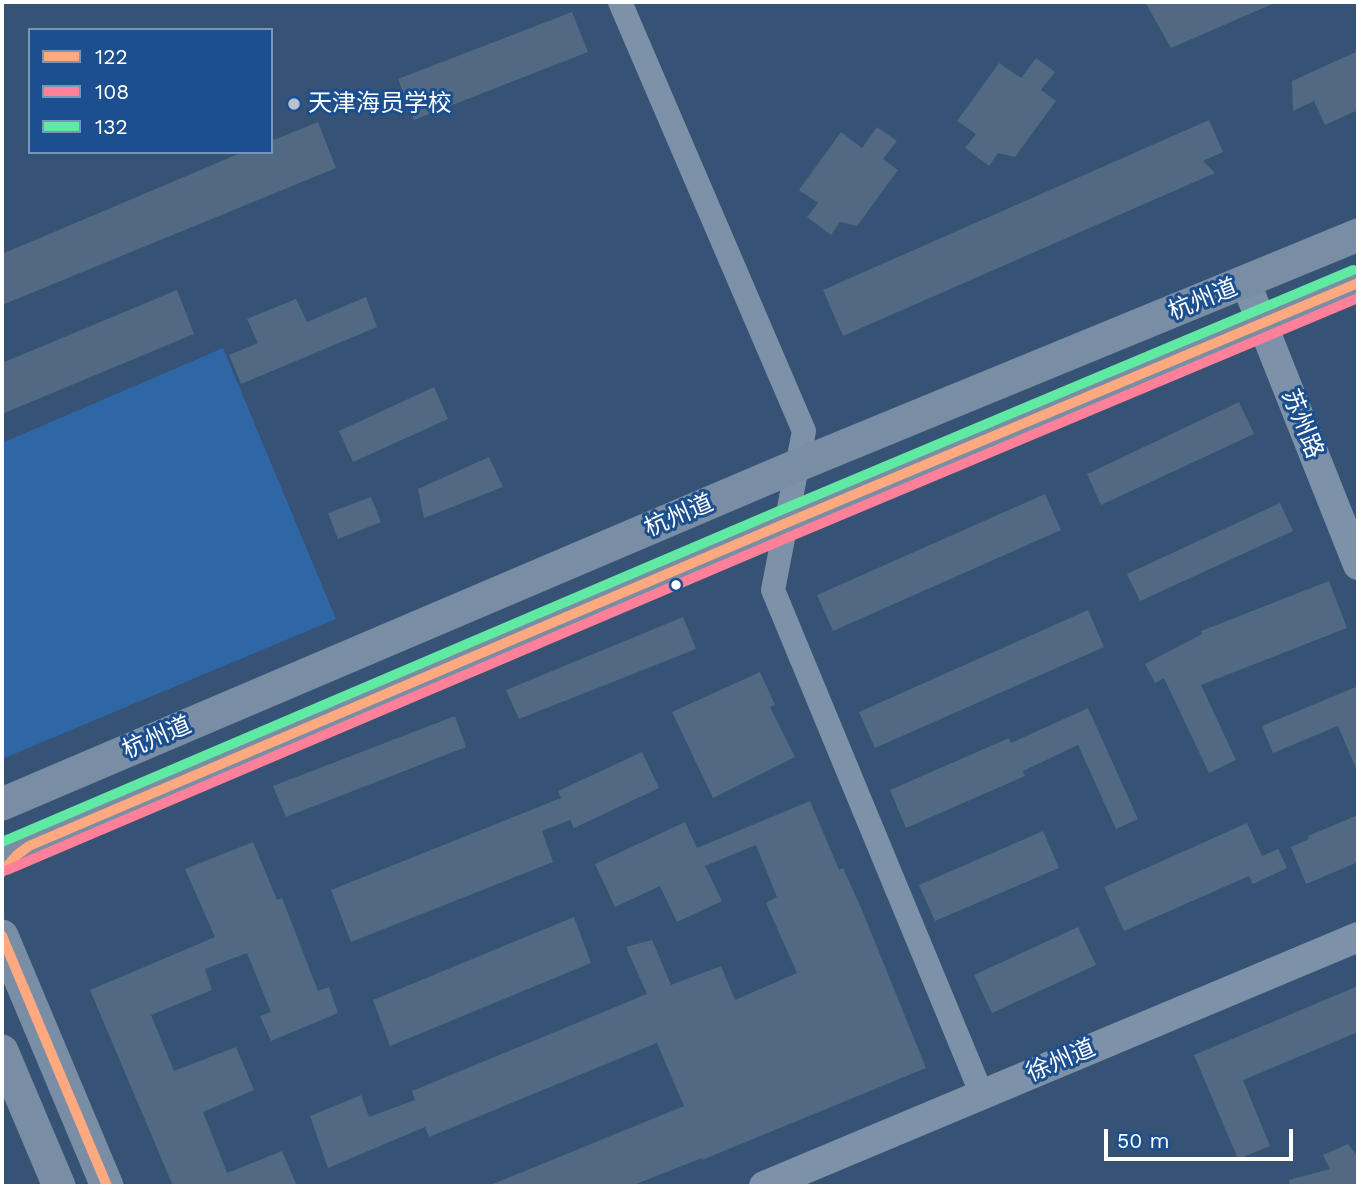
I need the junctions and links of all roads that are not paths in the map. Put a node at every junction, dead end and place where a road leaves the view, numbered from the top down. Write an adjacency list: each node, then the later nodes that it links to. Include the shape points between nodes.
1 (620, 2): 6 (street, via 804,431)
2 (1358, 235): 3 (main road, 杭州道)
3 (1246, 283): 5 (street, 苏州路); 6 (main road, 杭州道)
4 (1358, 283): 5 (main road, 杭州道)
5 (1262, 324): 7 (main road, 杭州道); 8 (street, 苏州路)
6 (796, 466): 7 (street); 9 (main road, 杭州道)
7 (784, 524): 10 (main road, 杭州道); 15 (street, via 773,590)
8 (1358, 565)
9 (5, 803)
10 (15, 851): 11 (main road)
11 (2, 872)
12 (2, 936): 17 (main road)
13 (1358, 937): 15 (street, 徐州道)
14 (2, 1051): 16 (main road)
15 (982, 1095): 18 (street, 徐州道)
16 (59, 1186)
17 (107, 1186)
18 (764, 1186)

